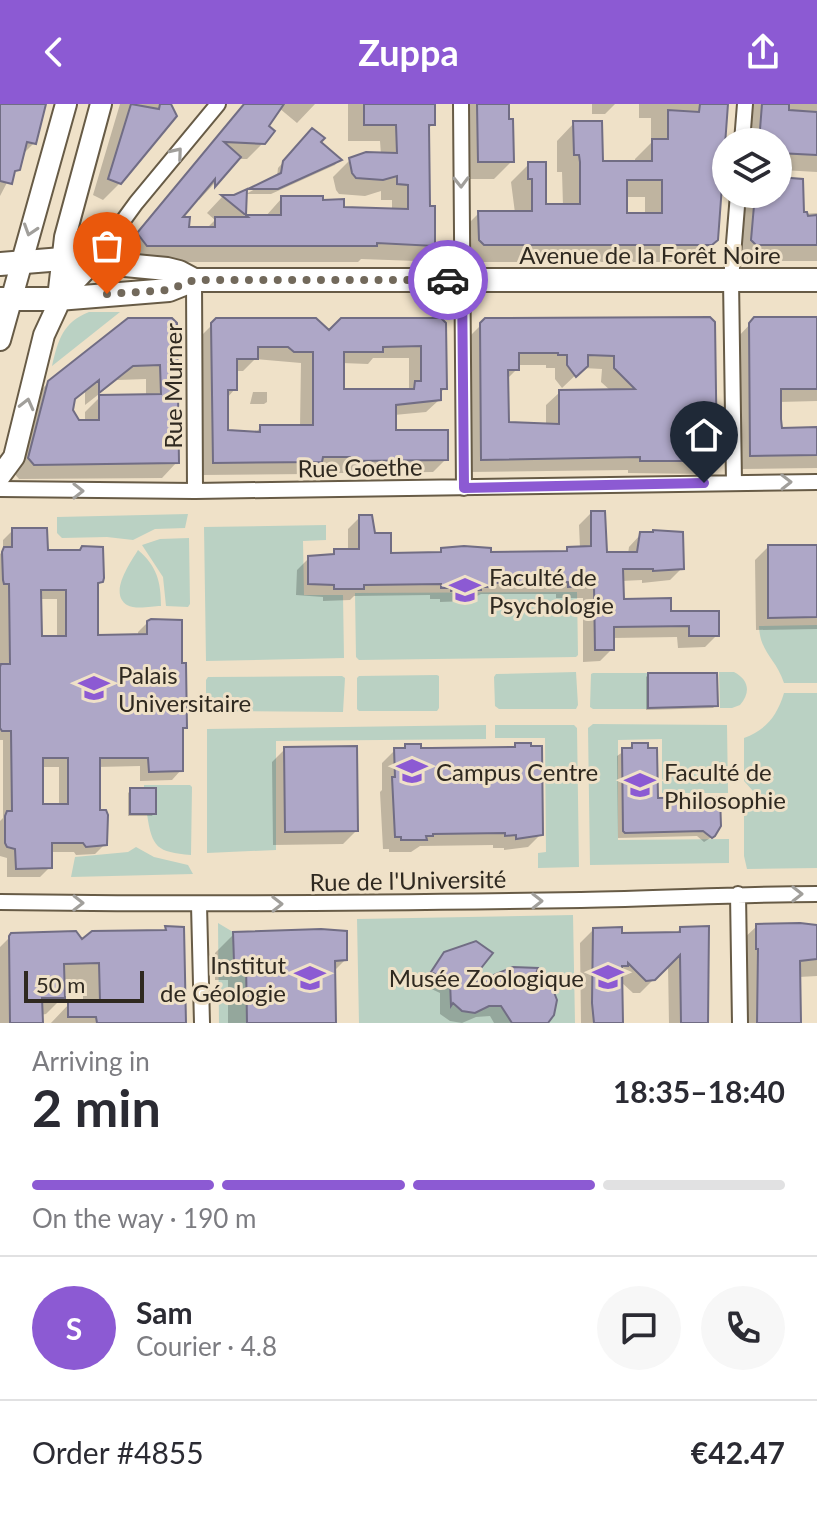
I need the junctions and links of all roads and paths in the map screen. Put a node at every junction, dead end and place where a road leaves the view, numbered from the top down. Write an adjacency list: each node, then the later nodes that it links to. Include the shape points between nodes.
1 (66, 104): 10 (main road, one-way to 10)
2 (101, 104): 8 (main road)
3 (218, 104): 9 (street, one-way to 3)
4 (461, 104): 12 (street, one-way to 12)
5 (745, 104): 6 (street)
6 (743, 128)
7 (737, 208): 13 (street)
8 (62, 259): 9 (main road, Avenue de la Forêt Noire); 10 (main road, Avenue de la Forêt Noire); 15 (main road)
9 (93, 262): 11 (main road, Avenue de la Forêt Noire, via 167,269); 15 (main road)
10 (11, 263): 16 (main road)
11 (194, 280): 12 (main road, Avenue de la Forêt Noire); 15 (main road, Avenue de la Forêt Noire, via 169,290); 23 (street, Rue Murner)
12 (462, 280): 13 (main road, Avenue de la Forêt Noire); 21 (street)
13 (731, 280): 14 (main road, Avenue de la Forêt Noire); 20 (street)
14 (817, 280)
15 (58, 299): 16 (main road, Avenue de la Forêt Noire); 18 (main road, one-way to 15, via 14,457)
16 (6, 300): 17 (main road)
17 (0, 340)
18 (0, 476)
19 (817, 482): 20 (street, Rue Goethe, one-way to 19)
20 (734, 483): 21 (street, Rue Goethe)
21 (464, 488): 23 (street, Rue Goethe)
22 (0, 489): 23 (street, Rue Goethe, one-way to 23)
23 (195, 491)
24 (738, 894): 25 (street, Rue de l'Université, one-way to 25); 27 (street, Rue de l'Université, one-way to 24); 29 (street)
25 (817, 894)
26 (0, 902): 27 (street, Rue de l'Université, one-way to 27)
27 (199, 905): 28 (street)
28 (202, 1023)
29 (740, 1023)

